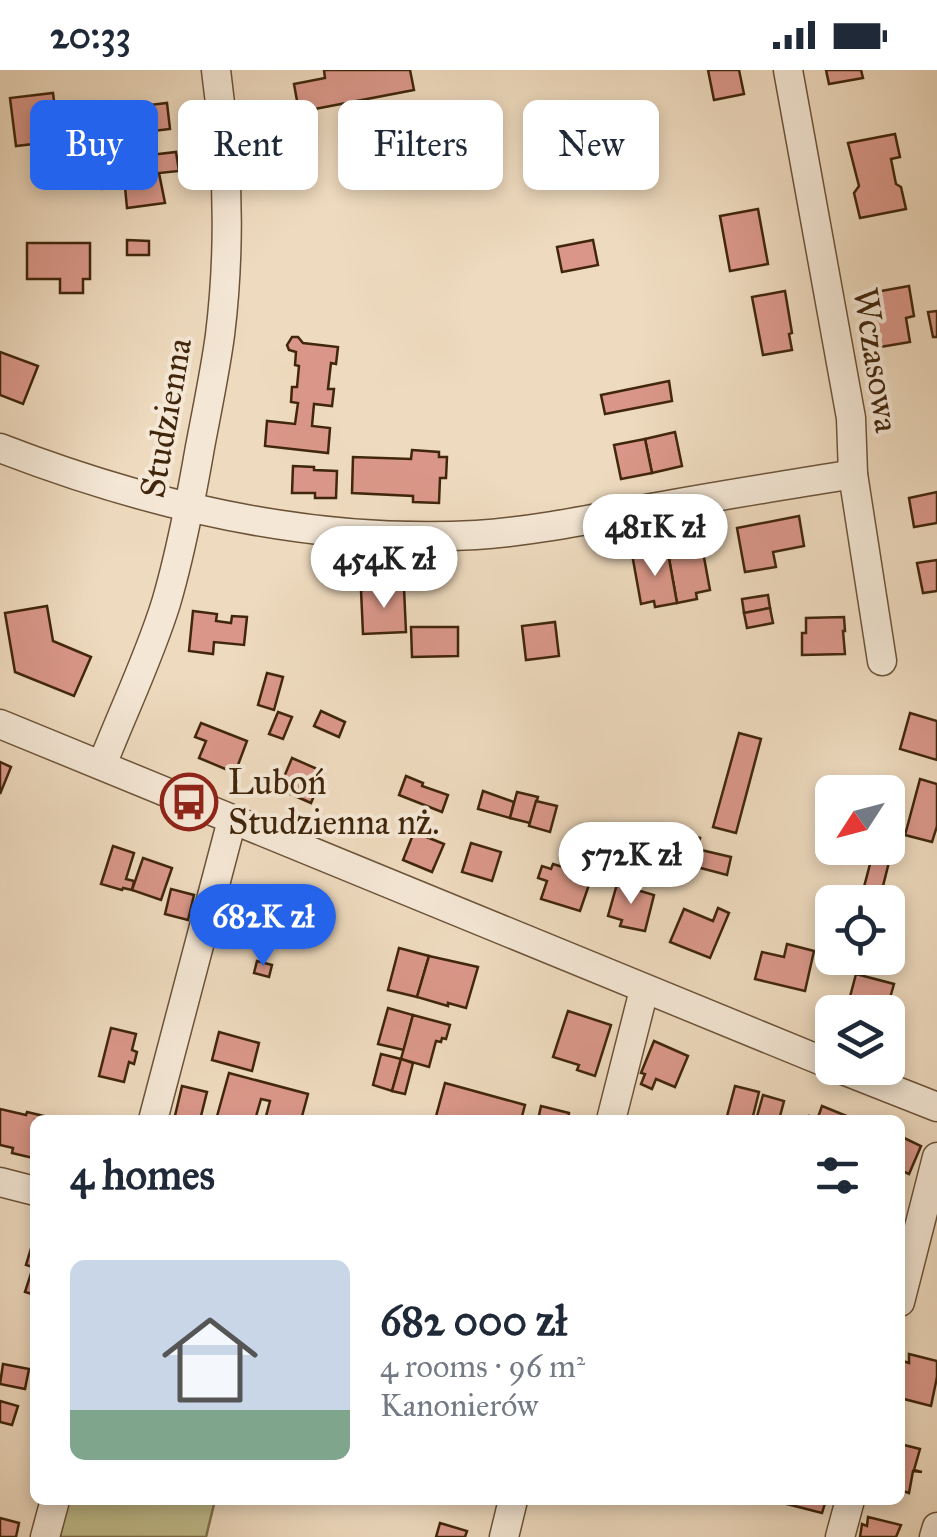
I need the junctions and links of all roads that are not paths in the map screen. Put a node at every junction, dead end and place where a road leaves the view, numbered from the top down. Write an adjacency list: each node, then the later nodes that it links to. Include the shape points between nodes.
1 (216, 70): 5 (street, Studzienna, via 226,172 225,276)
2 (788, 70): 4 (street, Wczasowa, via 851,418)
3 (0, 448): 5 (street)
4 (853, 474): 5 (street, via 481,534 352,534); 6 (street, Wczasowa)
5 (189, 507): 8 (street, Studzienna, via 166,605)
6 (882, 662)
7 (0, 724): 8 (street)
8 (102, 765): 9 (street)
9 (232, 820): 10 (street); 14 (street)
10 (644, 990): 11 (street); 15 (street)
11 (815, 1058)
12 (882, 1085): 13 (street)
13 (937, 1107)
14 (154, 1115)
15 (612, 1115)
16 (937, 1157): 19 (street)
17 (0, 1182): 18 (street)
18 (30, 1189)
19 (905, 1282)
20 (54, 1505): 24 (street)
21 (513, 1505): 25 (street)
22 (849, 1505): 26 (street)
23 (937, 1527): 27 (street)
24 (45, 1537)
25 (504, 1537)
26 (840, 1537)
27 (934, 1537)

